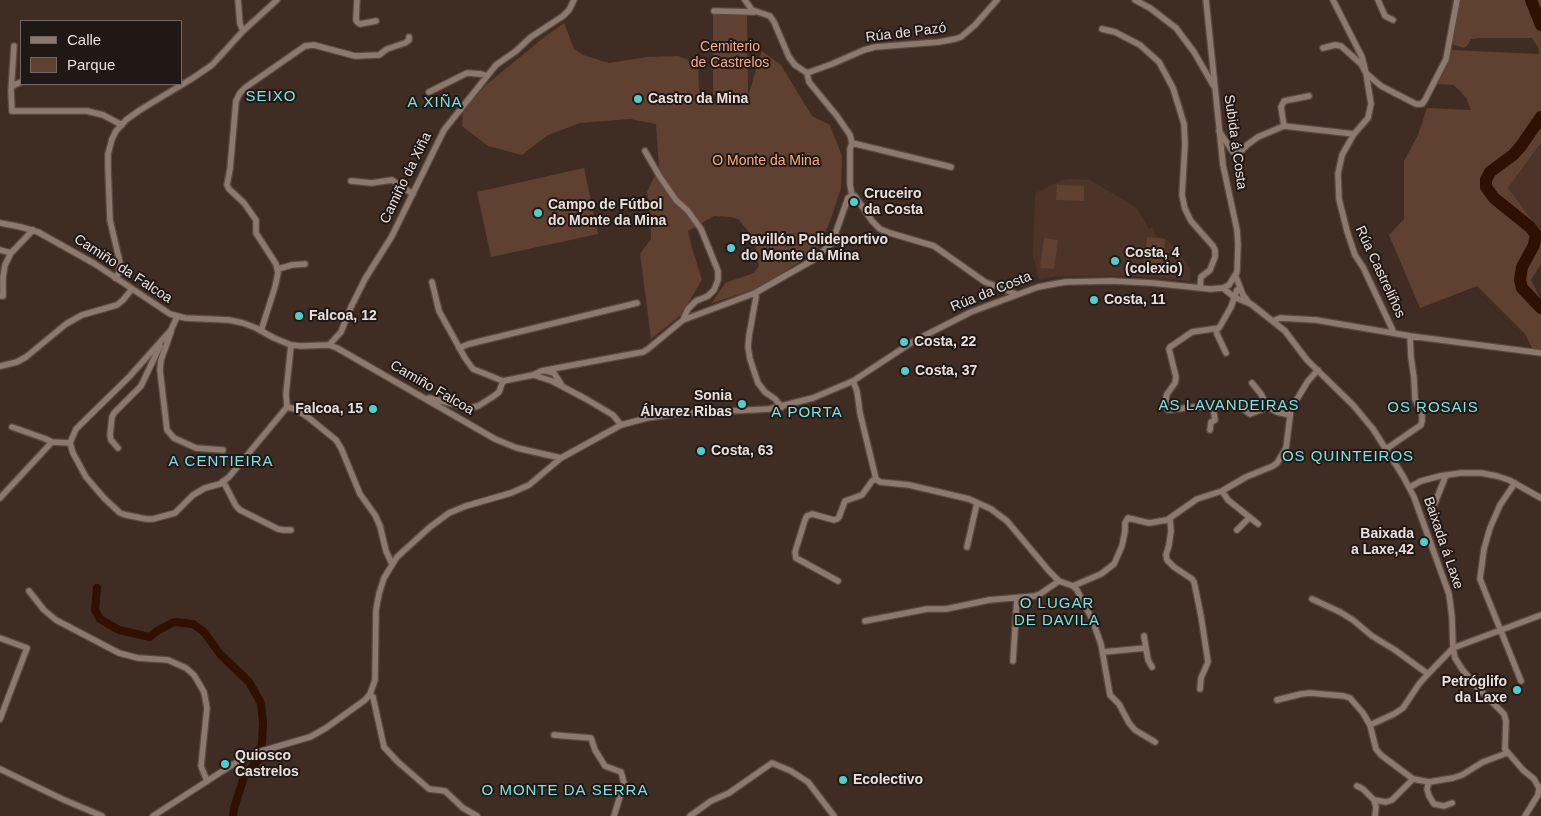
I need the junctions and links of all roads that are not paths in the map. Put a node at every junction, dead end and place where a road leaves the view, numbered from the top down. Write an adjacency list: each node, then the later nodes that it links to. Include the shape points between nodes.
1 (238, 0): 17 (street)
2 (277, 0): 17 (street)
3 (357, 0): 15 (street, via 357,22)
4 (574, 0): 23 (street, Camiño da Xiña, via 563,16 531,37)
5 (745, 0): 13 (street)
6 (997, 0): 21 (street, Rúa de Pazó, via 961,37 875,47)
7 (1135, 0): 28 (street, via 1176,28)
8 (1206, 0): 28 (street, Subida á Costa)
9 (1333, 0): 22 (street, Rúa Castreliños, via 1362,57)
10 (1378, 0): 14 (street, via 1385,16)
11 (1457, 0): 22 (street, via 1446,59 1422,104 1382,86)
12 (714, 11): 13 (street)
13 (756, 12): 21 (street, via 770,16 795,65)
14 (1393, 20)
15 (376, 21)
16 (1102, 29): 51 (street, via 1140,45 1159,62 1173,88 1184,124 1184,202 1191,221 1214,250 1210,270 1201,278)
17 (243, 31): 26 (street, via 212,65)
18 (409, 37): 46 (street, via 409,40 379,55 356,56 305,46 240,93 232,131 228,185 254,215 258,237)
19 (14, 46): 27 (street)
20 (1323, 48): 22 (street, via 1341,46)
21 (807, 73): 35 (street, via 809,82 846,127)
22 (1366, 73): 34 (street, Rúa Castreliños, via 1371,110)
23 (487, 76): 29 (street, via 467,72); 39 (street, Camiño da Xiña, via 444,130)
24 (20, 82): 27 (street)
25 (181, 85): 31 (street)
26 (182, 85)
27 (12, 86): 31 (street, via 12,111 87,111)
28 (1215, 88): 33 (street, Subida á Costa)
29 (429, 92)
30 (1309, 96): 32 (street, via 1284,100 1281,107)
31 (122, 124): 48 (street, via 112,139 108,154 110,220 120,264)
32 (1284, 126): 33 (street, via 1258,137 1238,152 1233,152); 34 (street)
33 (1219, 131): 47 (street, Subida á Costa, via 1237,230 1239,256)
34 (1354, 134): 68 (street, Rúa Castreliños, via 1342,155 1338,174 1339,199 1346,232)
35 (852, 143): 37 (street); 40 (street)
36 (645, 151): 63 (street, via 676,200 701,229 718,271 714,290 696,301)
37 (951, 166)
38 (351, 181): 39 (street, via 372,183 392,180)
39 (413, 194): 72 (street, Camiño da Xiña, via 351,306 341,332)
40 (852, 195): 55 (street, via 848,198 835,237 827,248 814,260); 56 (street, via 880,229 934,246 986,282)
41 (0, 223): 42 (street, Camiño da Falcoa)
42 (33, 230): 44 (street); 48 (street, Camiño da Falcoa)
43 (0, 250): 44 (street)
44 (11, 253): 58 (street, via 5,265 3,296)
45 (305, 264): 46 (street)
46 (278, 269): 67 (street)
47 (1236, 277): 50 (street); 57 (street, Baixada á Laxe)
48 (116, 278): 53 (street, Camiño da Falcoa)
49 (432, 282): 73 (street, via 438,311)
50 (1229, 285): 52 (street, Rúa da Costa); 54 (street, Baixada á Laxe)
51 (1200, 288): 52 (street, Rúa da Costa); 56 (street, Rúa da Costa, via 1078,281 1051,284)
52 (1223, 288): 59 (street, Baixada á Laxe)
53 (132, 290): 62 (street, Camiño da Falcoa); 76 (street, via 117,305 82,315 26,357)
54 (1237, 290): 57 (street, Baixada á Laxe); 59 (street)
55 (755, 293): 63 (street); 86 (street, via 748,347 750,358 758,383)
56 (1016, 294): 83 (street, Rúa da Costa, via 914,341)
57 (1243, 295): 61 (street, Baixada á Laxe)
58 (0, 296)
59 (1234, 297): 61 (street, Baixada á Laxe); 65 (street, via 1221,326)
60 (637, 303): 73 (street)
61 (1250, 304): 64 (street, Baixada á Laxe)
62 (177, 317): 66 (street); 67 (street, Camiño da Falcoa, via 236,321)
63 (683, 320): 77 (street, via 643,352)
64 (1273, 321): 68 (street, via 1280,318 1302,319); 79 (street, Baixada á Laxe, via 1294,340)
65 (1216, 329): 74 (street); 93 (street, via 1192,332 1170,347 1176,377 1166,398 1168,410 1213,406 1215,420 1211,422)
66 (171, 330): 70 (street); 98 (street, via 160,370 166,430 174,438 196,448)
67 (261, 331): 71 (street, Camiño da Falcoa)
68 (1394, 333): 69 (street)
69 (1410, 336): 75 (street); 97 (street, via 1416,399 1422,421)
70 (162, 340): 95 (street, via 76,429); 96 (street, via 141,386 112,417 110,435)
71 (291, 345): 72 (street, Camiño Falcoa); 87 (street)
72 (329, 345): 85 (street, Camiño Falcoa)
73 (459, 348): 82 (street, via 472,369)
74 (1226, 353)
75 (1541, 353)
76 (1, 366)
77 (565, 367): 78 (street); 81 (street)
78 (546, 370): 80 (street); 81 (street, via 554,373)
79 (1318, 370): 90 (street, via 1308,381); 97 (street, Baixada á Laxe, via 1353,405)
80 (533, 375): 81 (street); 82 (street)
81 (554, 379): 91 (street, via 613,415)
82 (503, 381): 85 (street, via 494,396 470,408)
83 (853, 381): 86 (street, Rúa da Costa, via 813,398); 101 (street)
84 (1252, 384): 88 (street)
85 (417, 395): 99 (street, Camiño Falcoa, via 495,439 517,448)
86 (782, 406): 91 (street, Rúa da Costa, via 674,414)
87 (287, 407): 102 (street); 116 (street, via 309,418 336,440 360,494 380,526)
88 (1268, 408): 89 (street, via 1250,414); 90 (street)
89 (1243, 409)
90 (1290, 415): 105 (street, via 1286,448 1277,463)
91 (621, 425): 99 (street, Rúa da Costa)
92 (12, 427): 94 (street)
93 (1210, 430)
94 (52, 442): 95 (street); 106 (street)
95 (70, 443): 102 (street, via 86,477 104,498 126,515 153,519 175,512 193,495)
96 (118, 448)
97 (1386, 449): 104 (street, Baixada á Laxe)
98 (223, 450)
99 (561, 458): 116 (street, Rúa da Costa, via 529,485 450,513 424,532)
100 (1446, 475): 103 (street, via 1481,473); 104 (street); 109 (street)
101 (876, 478): 108 (street, via 880,482 909,485); 117 (street, via 862,495 845,501 837,520 812,514 805,520 796,558)
102 (224, 481): 113 (street, via 240,510 278,529)
103 (1515, 483): 107 (street); 125 (street, via 1490,528 1480,579)
104 (1410, 487): 129 (street, Baixada á Laxe, via 1448,594)
105 (1222, 491): 110 (street); 111 (street, via 1197,499)
106 (0, 498)
107 (1541, 498)
108 (977, 502): 115 (street); 118 (street, via 1007,521)
109 (1435, 503)
110 (1249, 518): 112 (street); 114 (street)
111 (1170, 519): 119 (street, via 1149,523 1128,518 1114,564); 135 (street, via 1167,560 1194,582 1202,625 1208,662)
112 (1258, 524)
113 (292, 530)
114 (1237, 530)
115 (967, 548)
116 (392, 564): 136 (street, via 377,602 375,680)
117 (838, 580)
118 (1059, 581): 119 (street); 121 (street, via 1040,594)
119 (1074, 586): 130 (street, via 1092,619)
120 (29, 591): 145 (street, via 56,620 119,653 168,660 194,675 204,692 206,708 201,766)
121 (1017, 598): 124 (street, via 927,609); 131 (street)
122 (1312, 599): 133 (street, via 1353,620)
123 (1541, 615): 125 (street)
124 (865, 621)
125 (1500, 630): 129 (street); 134 (street)
126 (1144, 636): 128 (street)
127 (0, 638): 138 (street, via 27,648)
128 (1146, 648): 130 (street); 132 (street)
129 (1453, 648): 133 (street); 142 (street, Baixada á Laxe, via 1462,669 1506,718 1504,744)
130 (1103, 652): 141 (street, via 1110,695 1135,730)
131 (1013, 661)
132 (1152, 667)
133 (1428, 674): 139 (street, via 1403,708)
134 (1521, 680)
135 (1200, 689)
136 (370, 694): 145 (street, via 351,711 310,737 255,753); 153 (street, via 384,747 429,790 445,791)
137 (1277, 700): 139 (street, via 1301,694 1344,696 1363,713)
138 (0, 719)
139 (1370, 725): 144 (street, via 1376,749)
140 (554, 735): 154 (street, via 591,738 605,766 622,772 624,783)
141 (1156, 742)
142 (1507, 753): 146 (street, via 1462,775); 148 (street)
143 (0, 769): 151 (street)
144 (1413, 779): 146 (street); 149 (street, via 1392,800)
145 (207, 781): 152 (street)
146 (1429, 782): 150 (street, via 1429,796 1434,804 1444,806)
147 (1357, 786): 149 (street)
148 (1540, 787): 158 (street)
149 (1374, 800): 157 (street)
150 (1452, 803)
151 (102, 816)
152 (153, 816)
153 (477, 816)
154 (614, 816)
155 (690, 816): 156 (street, via 772,763 808,782)
156 (834, 816)
157 (1375, 816)
158 (1525, 816)

